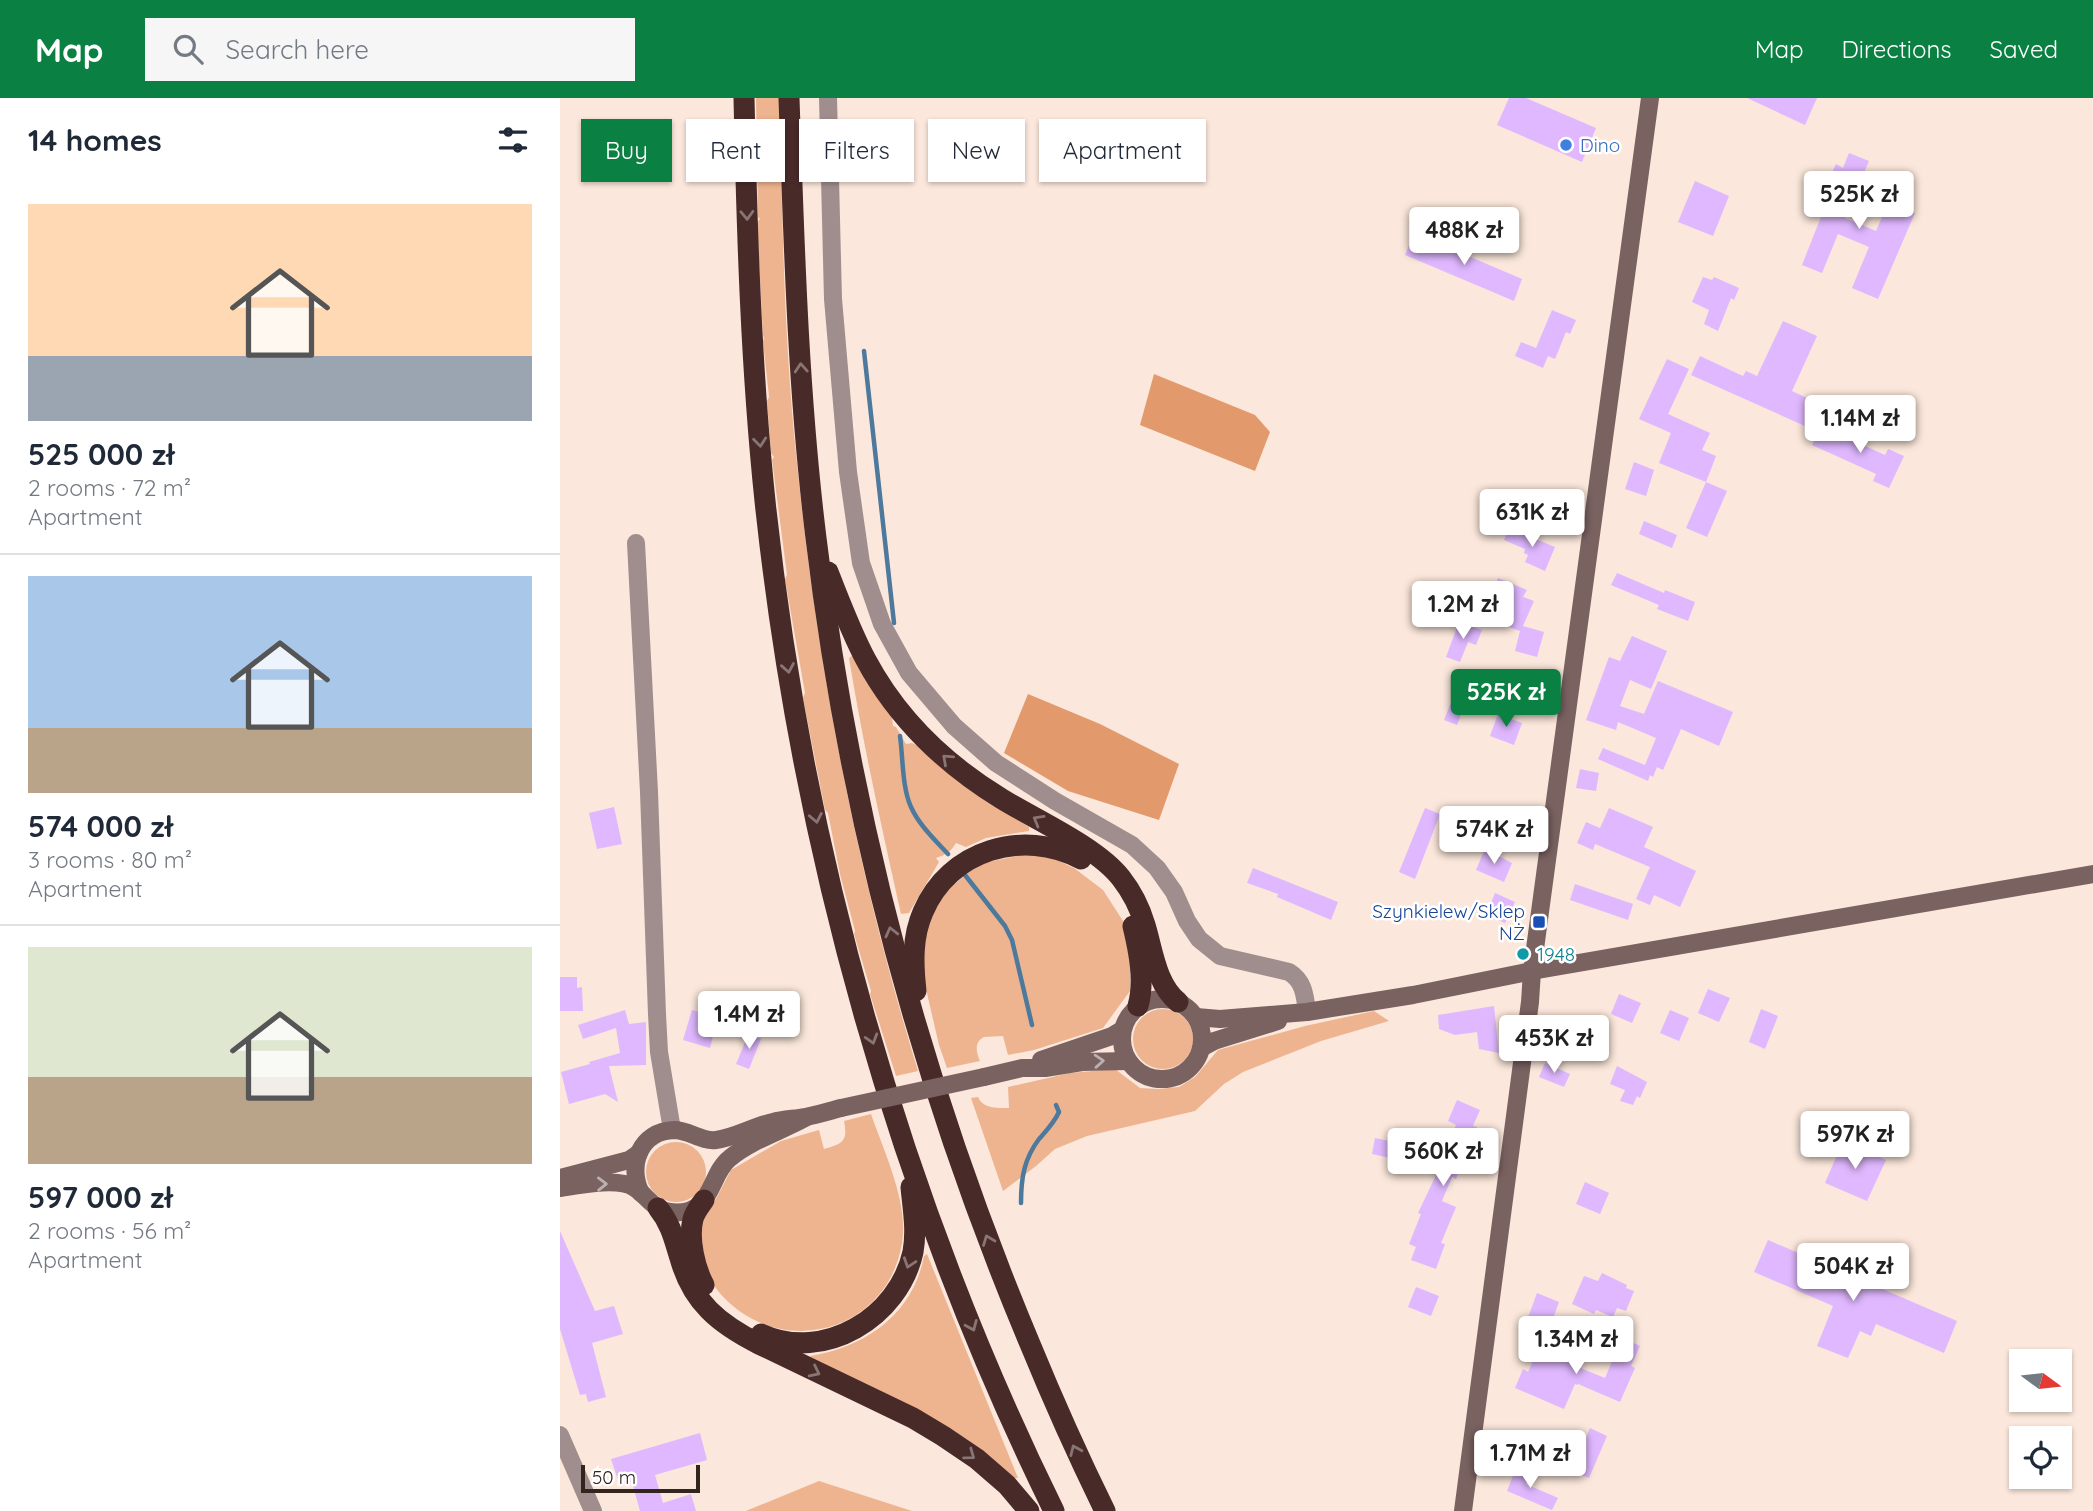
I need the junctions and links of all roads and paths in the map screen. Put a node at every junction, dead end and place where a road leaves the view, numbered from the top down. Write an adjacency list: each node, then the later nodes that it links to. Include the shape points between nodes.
1 (744, 98): 21 (highway, one-way to 21, via 758,424 787,661 844,937)
2 (789, 98): 5 (highway, one-way to 2, via 799,344)
3 (828, 98): 11 (street, via 833,299 848,472 861,563 882,624 909,673 954,726 996,763 1132,845 1174,891 1199,939 1220,956 1298,978 1304,992)
4 (1650, 98): 8 (main road)
5 (815, 534): 9 (highway, one-way to 5, via 1163,985 1133,895 1115,871 964,774 900,711 867,662); 14 (highway, one-way to 5, via 867,836 833,660)
6 (636, 543): 19 (street, via 659,1052)
7 (2093, 874): 8 (main road)
8 (1532, 971): 11 (main road); 33 (main road)
9 (1178, 1002): 10 (main road, via 1156,999); 12 (main road)
10 (1138, 1006): 13 (main road); 14 (highway, via 1141,974 1136,936 1121,895 1095,866 1072,854 1051,846 1012,844 961,865 933,893 923,911 914,950)
11 (1303, 1013): 12 (main road); 15 (main road)
12 (1196, 1017): 15 (main road)
13 (1122, 1030): 16 (main road); 17 (main road)
14 (922, 1045): 32 (highway, one-way to 14, via 1006,1289)
15 (1201, 1048): 16 (main road, via 1192,1065 1170,1078 1145,1076)
16 (1128, 1061): 17 (main road, one-way to 16)
17 (1022, 1069): 18 (main road, bridge)
18 (807, 1117): 20 (main road, via 774,1121 714,1140); 25 (main road, via 727,1159)
19 (671, 1130): 20 (main road); 22 (main road, via 652,1138)
20 (696, 1136): 25 (main road, via 705,1142 715,1161)
21 (906, 1147): 25 (highway, one-way to 25, via 915,1222 908,1268 882,1310 852,1331 827,1339 805,1343 772,1339 744,1326 715,1301 702,1280 693,1245 693,1217); 31 (highway, one-way to 31, via 961,1301)
22 (639, 1153): 23 (main road, via 629,1160); 26 (main road, via 635,1169)
23 (560, 1178)
24 (560, 1188): 26 (main road, one-way to 26, via 608,1183 628,1185)
25 (709, 1191): 27 (main road, via 694,1207 682,1211)
26 (641, 1194): 27 (main road)
27 (658, 1208): 30 (highway, one-way to 30, via 668,1219 691,1286 721,1322 943,1436 1007,1485)
28 (560, 1434): 29 (street)
29 (593, 1511)
30 (1029, 1511)
31 (1054, 1511)
32 (1105, 1511)
33 (1463, 1511)

